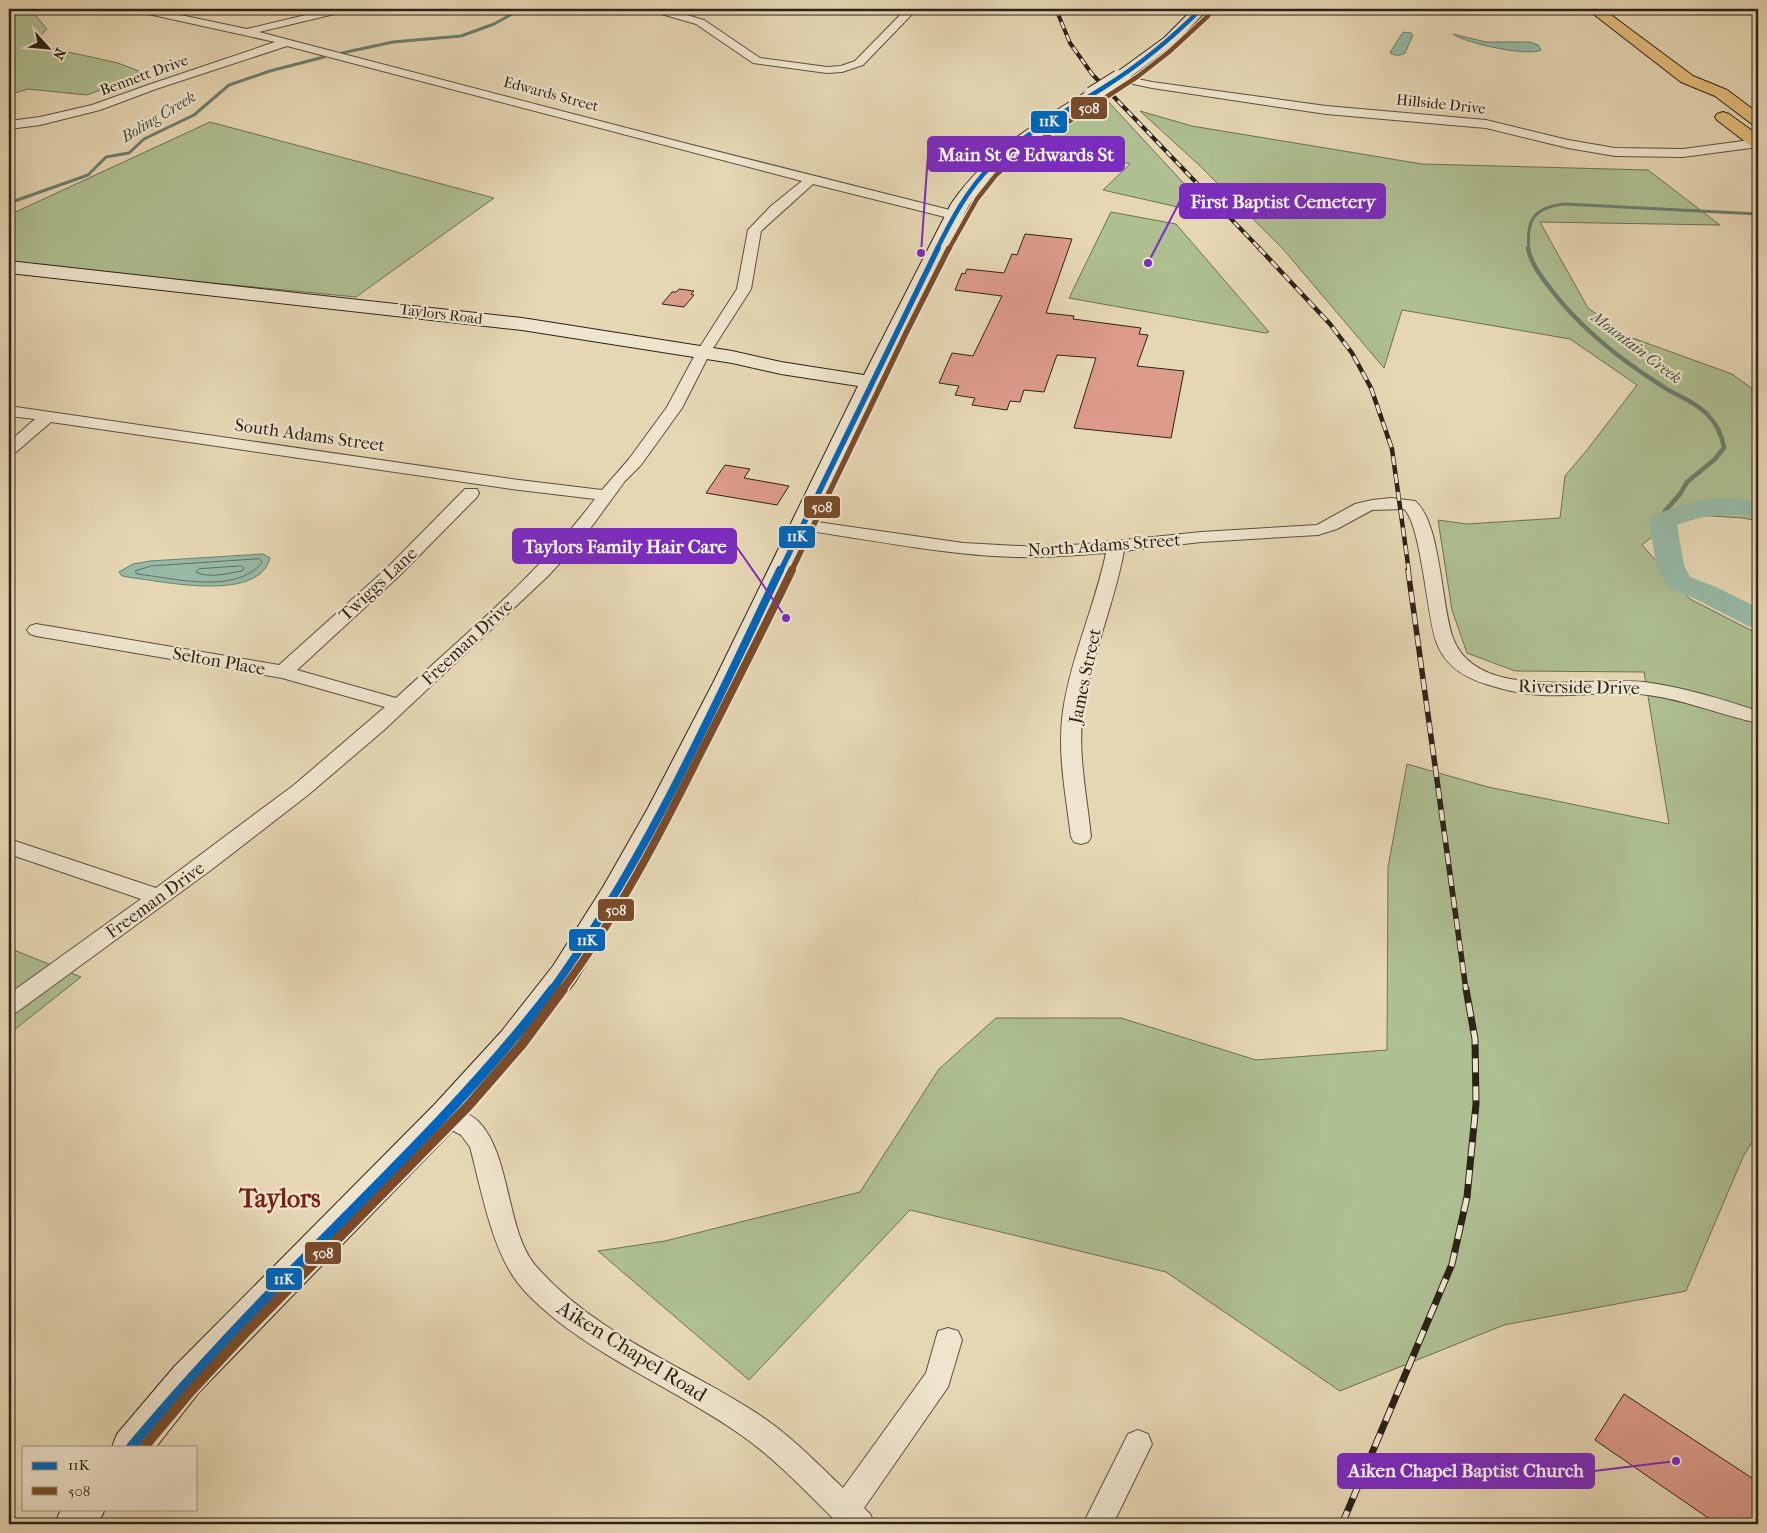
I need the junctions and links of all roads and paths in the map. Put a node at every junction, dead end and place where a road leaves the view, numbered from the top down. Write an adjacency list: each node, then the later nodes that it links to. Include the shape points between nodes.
1 (146, 9): 7 (street, Edwards Street)
2 (343, 9): 7 (street)
3 (655, 9): 4 (street, via 700,22 757,61 827,70 858,63)
4 (912, 9)
5 (1201, 9): 9 (street, via 1169,41)
6 (1594, 9): 10 (main road)
7 (246, 32): 8 (street, Edwards Street)
8 (287, 42): 12 (street, Bennett Drive, via 96,108); 14 (street, Edwards Street)
9 (1120, 78): 13 (street, Hillside Drive, via 1326,110 1486,124 1615,152 1683,153); 15 (street, bridge, via 1034,131 1001,157 974,185)
10 (1687, 79): 11 (main road, via 1721,94); 13 (main road, via 1695,96)
11 (1758, 121)
12 (9, 125)
13 (1758, 143)
14 (810, 180): 15 (street, Edwards Street); 17 (street, Freeman Drive, via 755,230 744,289)
15 (953, 215): 18 (street)
16 (9, 268): 17 (street, Taylors Road, via 463,316)
17 (703, 353): 18 (street, Taylors Road); 23 (street, Freeman Drive, via 674,408 635,462)
18 (871, 382): 25 (street)
19 (9, 411): 20 (street, South Adams Street)
20 (47, 417): 21 (street); 23 (street, South Adams Street)
21 (9, 450)
22 (471, 493): 28 (street, Twiggs Lane, via 392,573)
23 (606, 495): 29 (street, Freeman Drive, via 542,572)
24 (1400, 504): 26 (street, North Adams Street, via 1369,505 1334,526 1318,530); 30 (street, Riverside Drive, via 1409,505 1418,513 1448,649 1460,664 1471,671 1504,685 1537,690 1628,687 1656,690 1698,698)
25 (802, 525): 26 (street, North Adams Street, via 1016,552); 35 (street, via 662,808 590,934 564,974 512,1041)
26 (1116, 546): 31 (street, James Street, via 1112,572 1085,657 1073,712 1072,753)
27 (36, 630): 28 (street, Selton Place)
28 (283, 672): 29 (street, Selton Place)
29 (399, 705): 33 (street, Freeman Drive, via 301,790)
30 (1758, 717)
31 (1081, 837)
32 (9, 846): 33 (street)
33 (158, 897): 34 (street, Freeman Drive)
34 (9, 1006)
35 (446, 1116): 38 (street, via 187,1379); 40 (street, Aiken Chapel Road, via 470,1128 481,1144 511,1247 524,1271 543,1293 591,1330 752,1426)
36 (948, 1340): 40 (street, via 938,1378)
37 (1138, 1444): 42 (street)
38 (132, 1446)
39 (84, 1510): 41 (street)
40 (853, 1517)
41 (75, 1524)
42 (1098, 1524)

